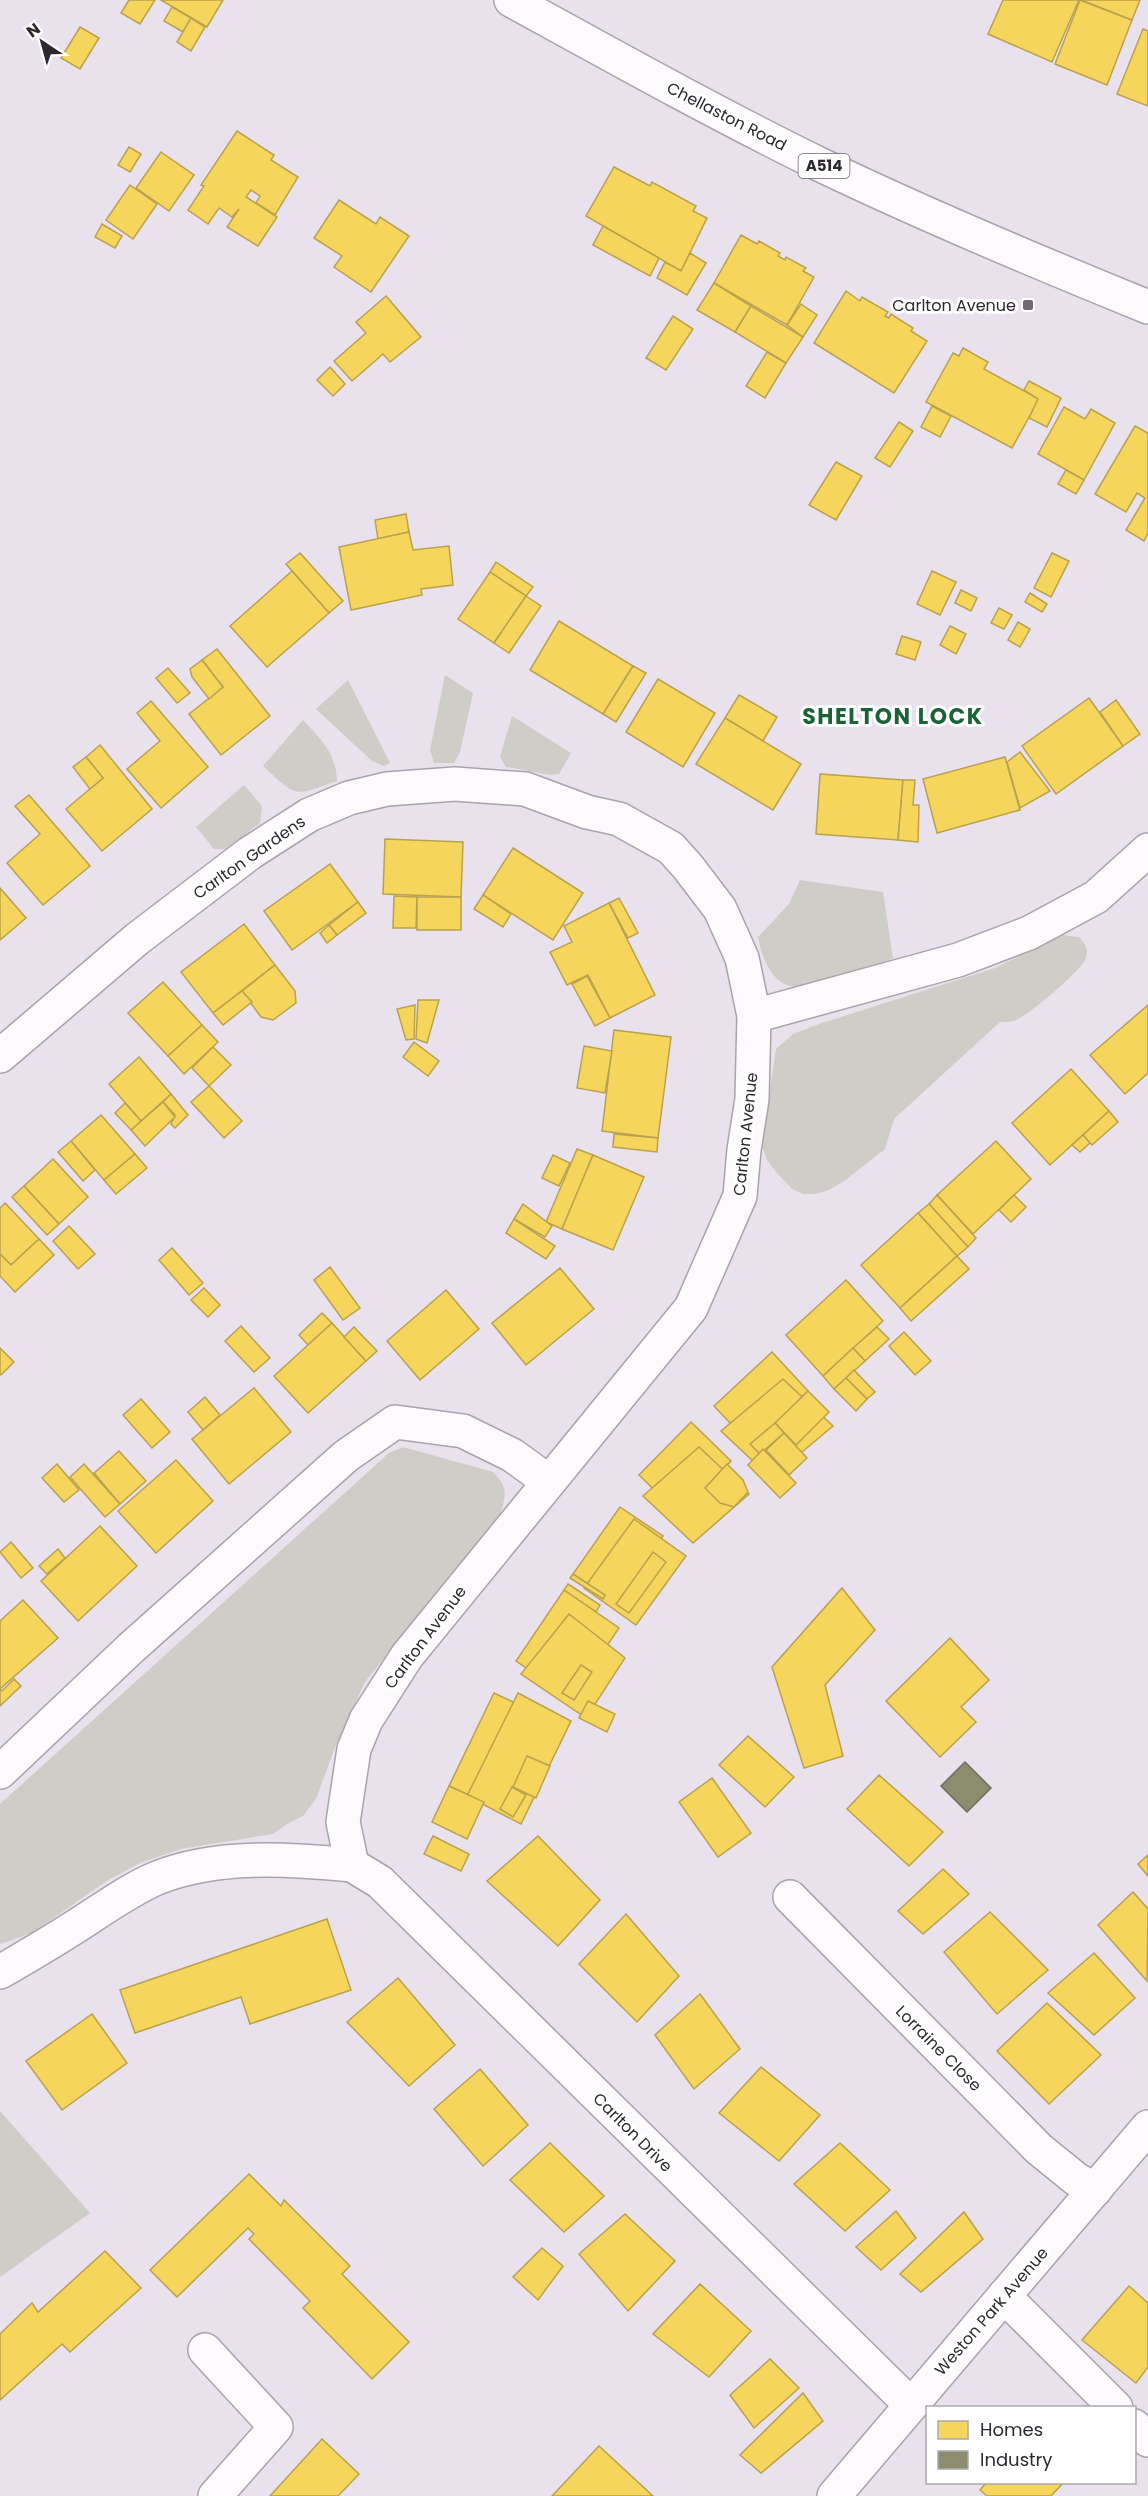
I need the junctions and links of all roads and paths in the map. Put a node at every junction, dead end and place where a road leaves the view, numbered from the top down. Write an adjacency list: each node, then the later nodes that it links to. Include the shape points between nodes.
1 (511, 0): 2 (street, Chellaston Road / A514, via 820,164 1017,254)
2 (1148, 307)
3 (1148, 850): 4 (street, via 1096,897 1029,933 958,960)
4 (754, 1016): 5 (street, Carlton Gardens, via 742,958 720,909 671,848 619,819 587,812 525,789 455,784 387,789 349,798 309,815 250,853 137,939); 6 (street, Carlton Avenue, via 753,1099 740,1197 704,1280 691,1308)
5 (0, 1056)
6 (548, 1481): 7 (street, via 512,1455 463,1431 395,1422 346,1456 131,1648); 8 (street, Carlton Avenue, via 407,1656 366,1720 354,1749 343,1822)
7 (0, 1772)
8 (352, 1865): 10 (street, via 251,1860 193,1868 157,1879 117,1900); 15 (street, Carlton Drive, via 380,1882)
9 (790, 1897): 12 (street, Lorraine Close, via 1039,2149)
10 (0, 1972)
11 (1148, 2127): 12 (street, Weston Park Avenue)
12 (1095, 2190): 13 (street, Weston Park Avenue)
13 (1004, 2296): 15 (street, Weston Park Avenue); 16 (street)
14 (205, 2350): 19 (street, via 276,2427)
15 (909, 2404): 20 (street, Weston Park Avenue)
16 (1114, 2406)
17 (1136, 2428): 18 (street)
18 (1148, 2440)
19 (215, 2496)
20 (834, 2496)

